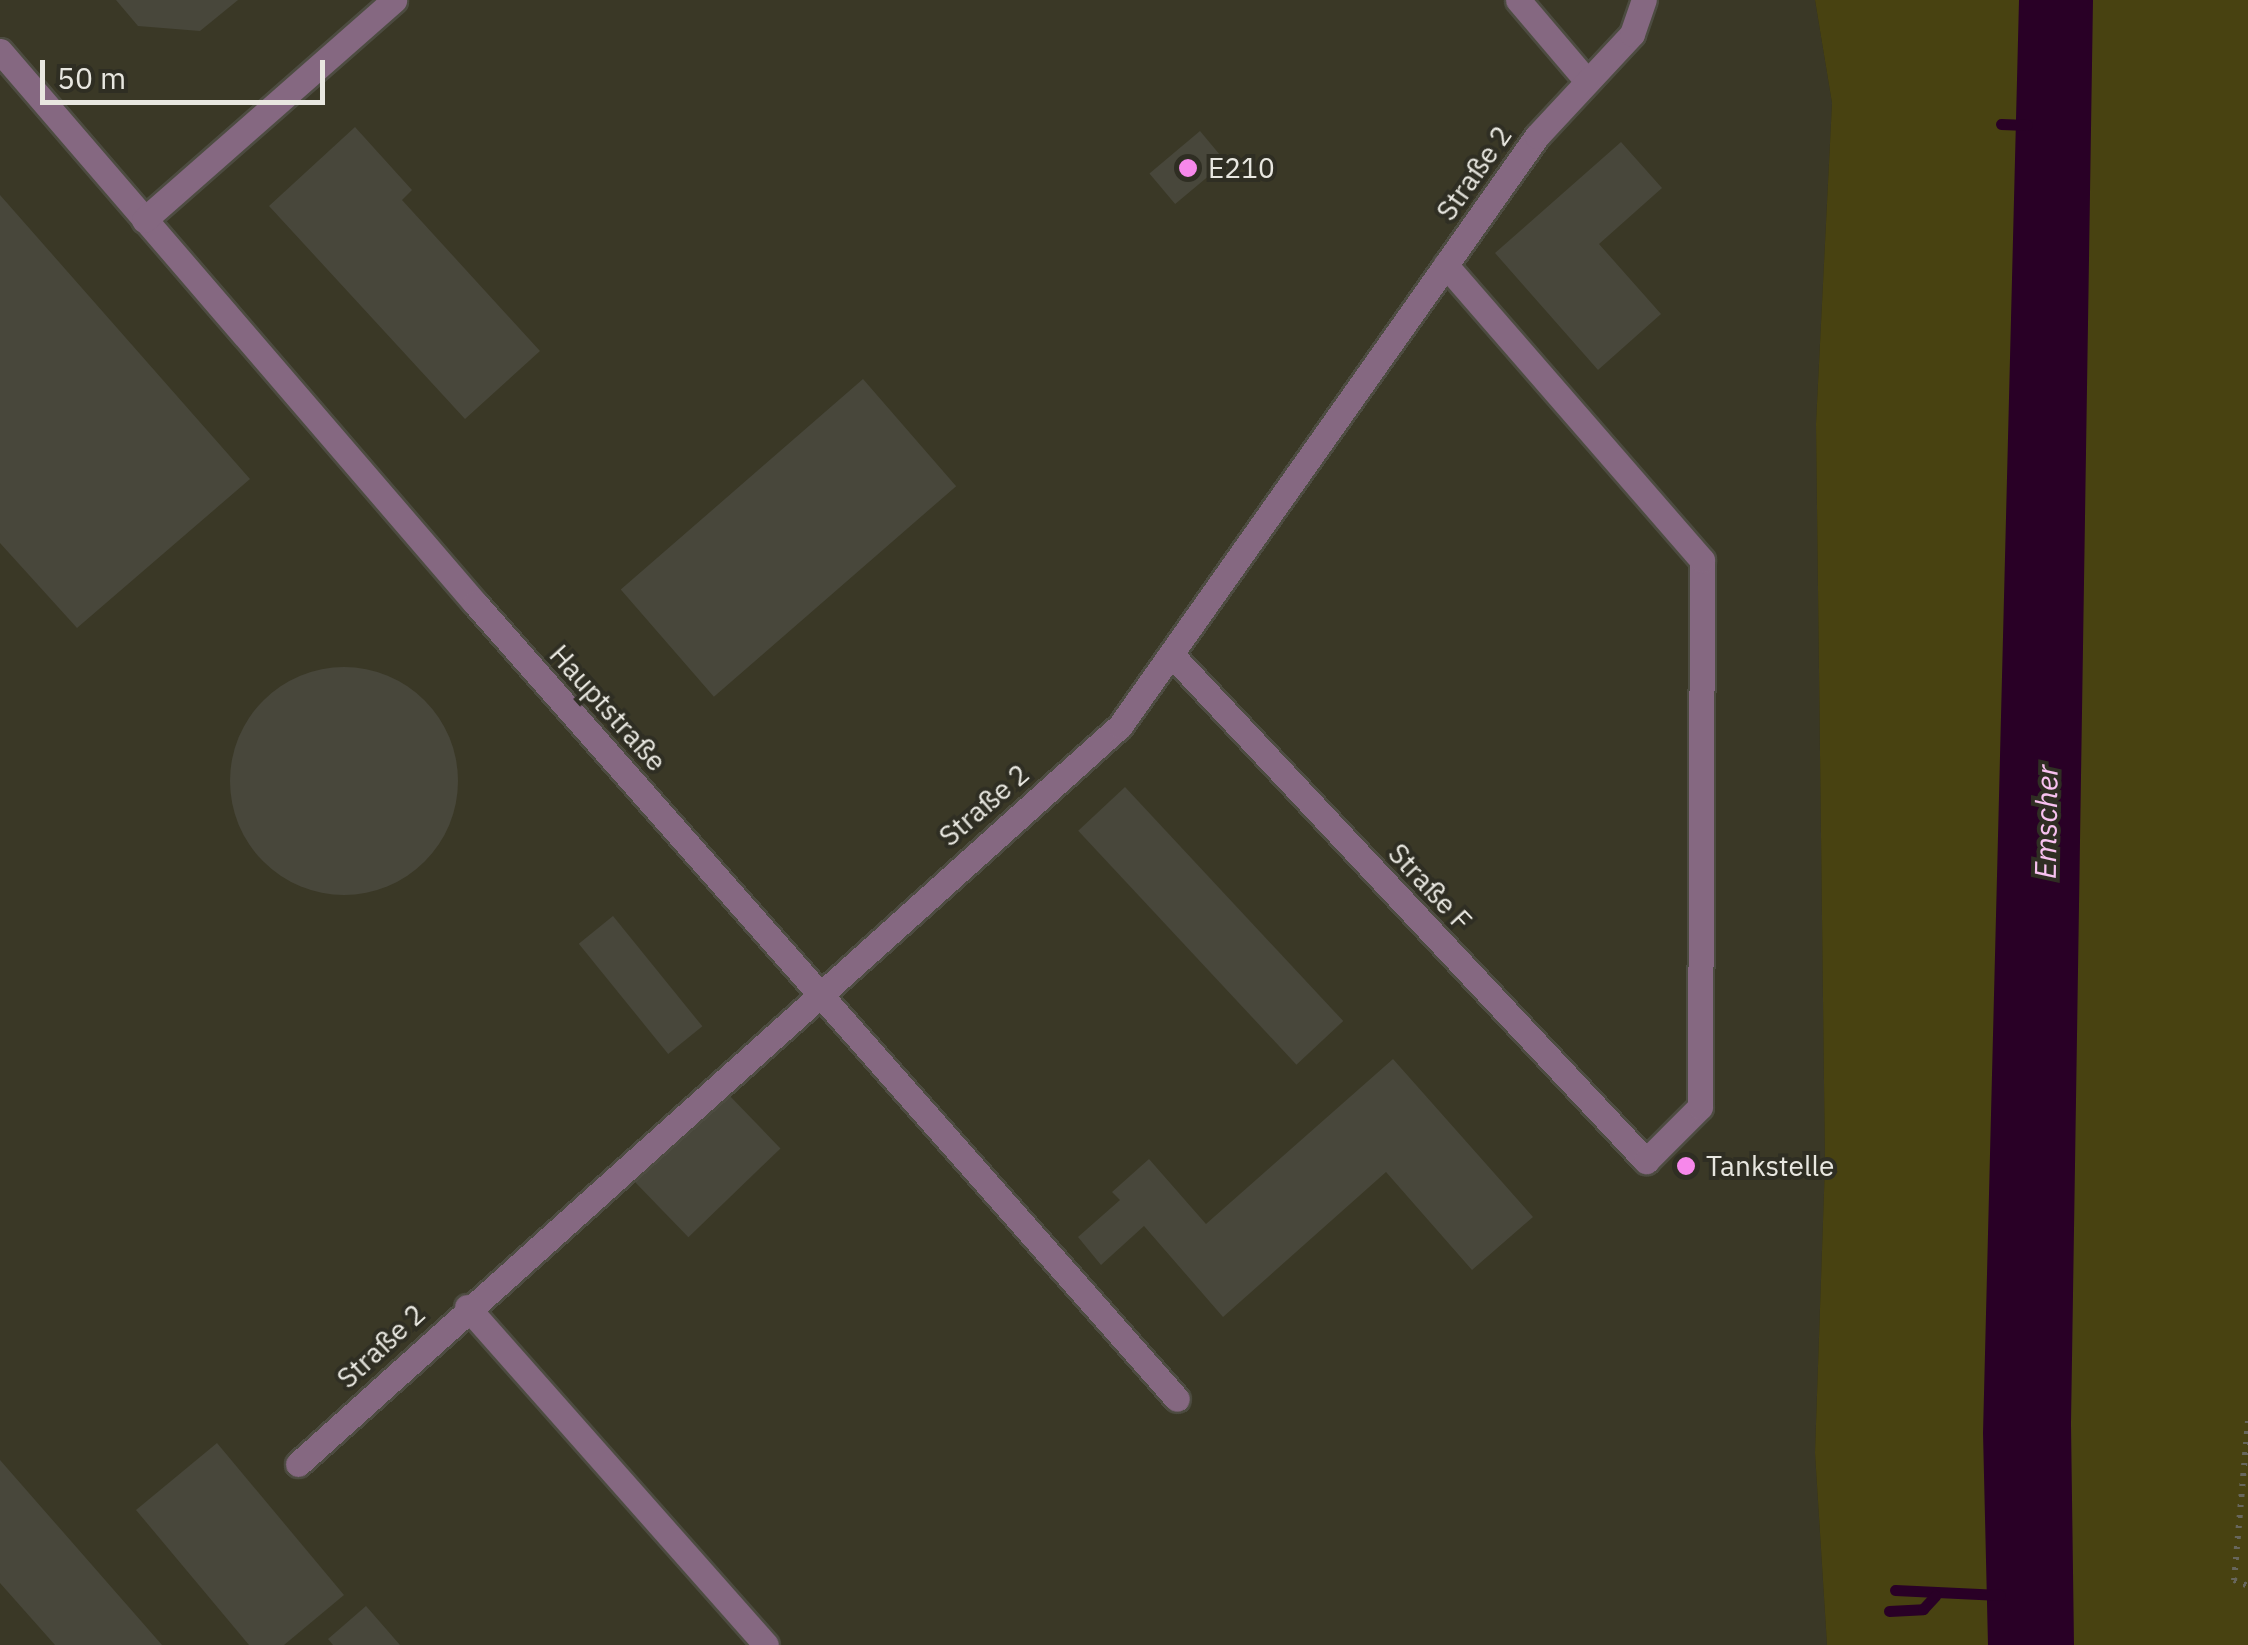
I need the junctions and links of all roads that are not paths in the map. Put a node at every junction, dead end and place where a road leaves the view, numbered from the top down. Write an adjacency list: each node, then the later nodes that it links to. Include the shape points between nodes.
1 (394, 0): 6 (lane)
2 (1518, 0): 5 (lane)
3 (1644, 0): 5 (lane, Straße 2, via 1632,34)
4 (0, 52): 6 (lane, Hauptstraße)
5 (1586, 80): 7 (lane, Straße 2, via 1537,136)
6 (144, 220): 9 (lane, Hauptstraße)
7 (1446, 266): 8 (lane, Straße 2); 8 (lane, Straße F, via 1702,560 1700,1107 1646,1161)
8 (1171, 654): 9 (lane, Straße 2, via 1120,726)
9 (820, 990): 10 (lane, Straße 2); 11 (lane, Hauptstraße)
10 (468, 1307): 12 (lane, Straße 2); 13 (lane)
11 (1177, 1399)
12 (298, 1464)
13 (766, 1645)

